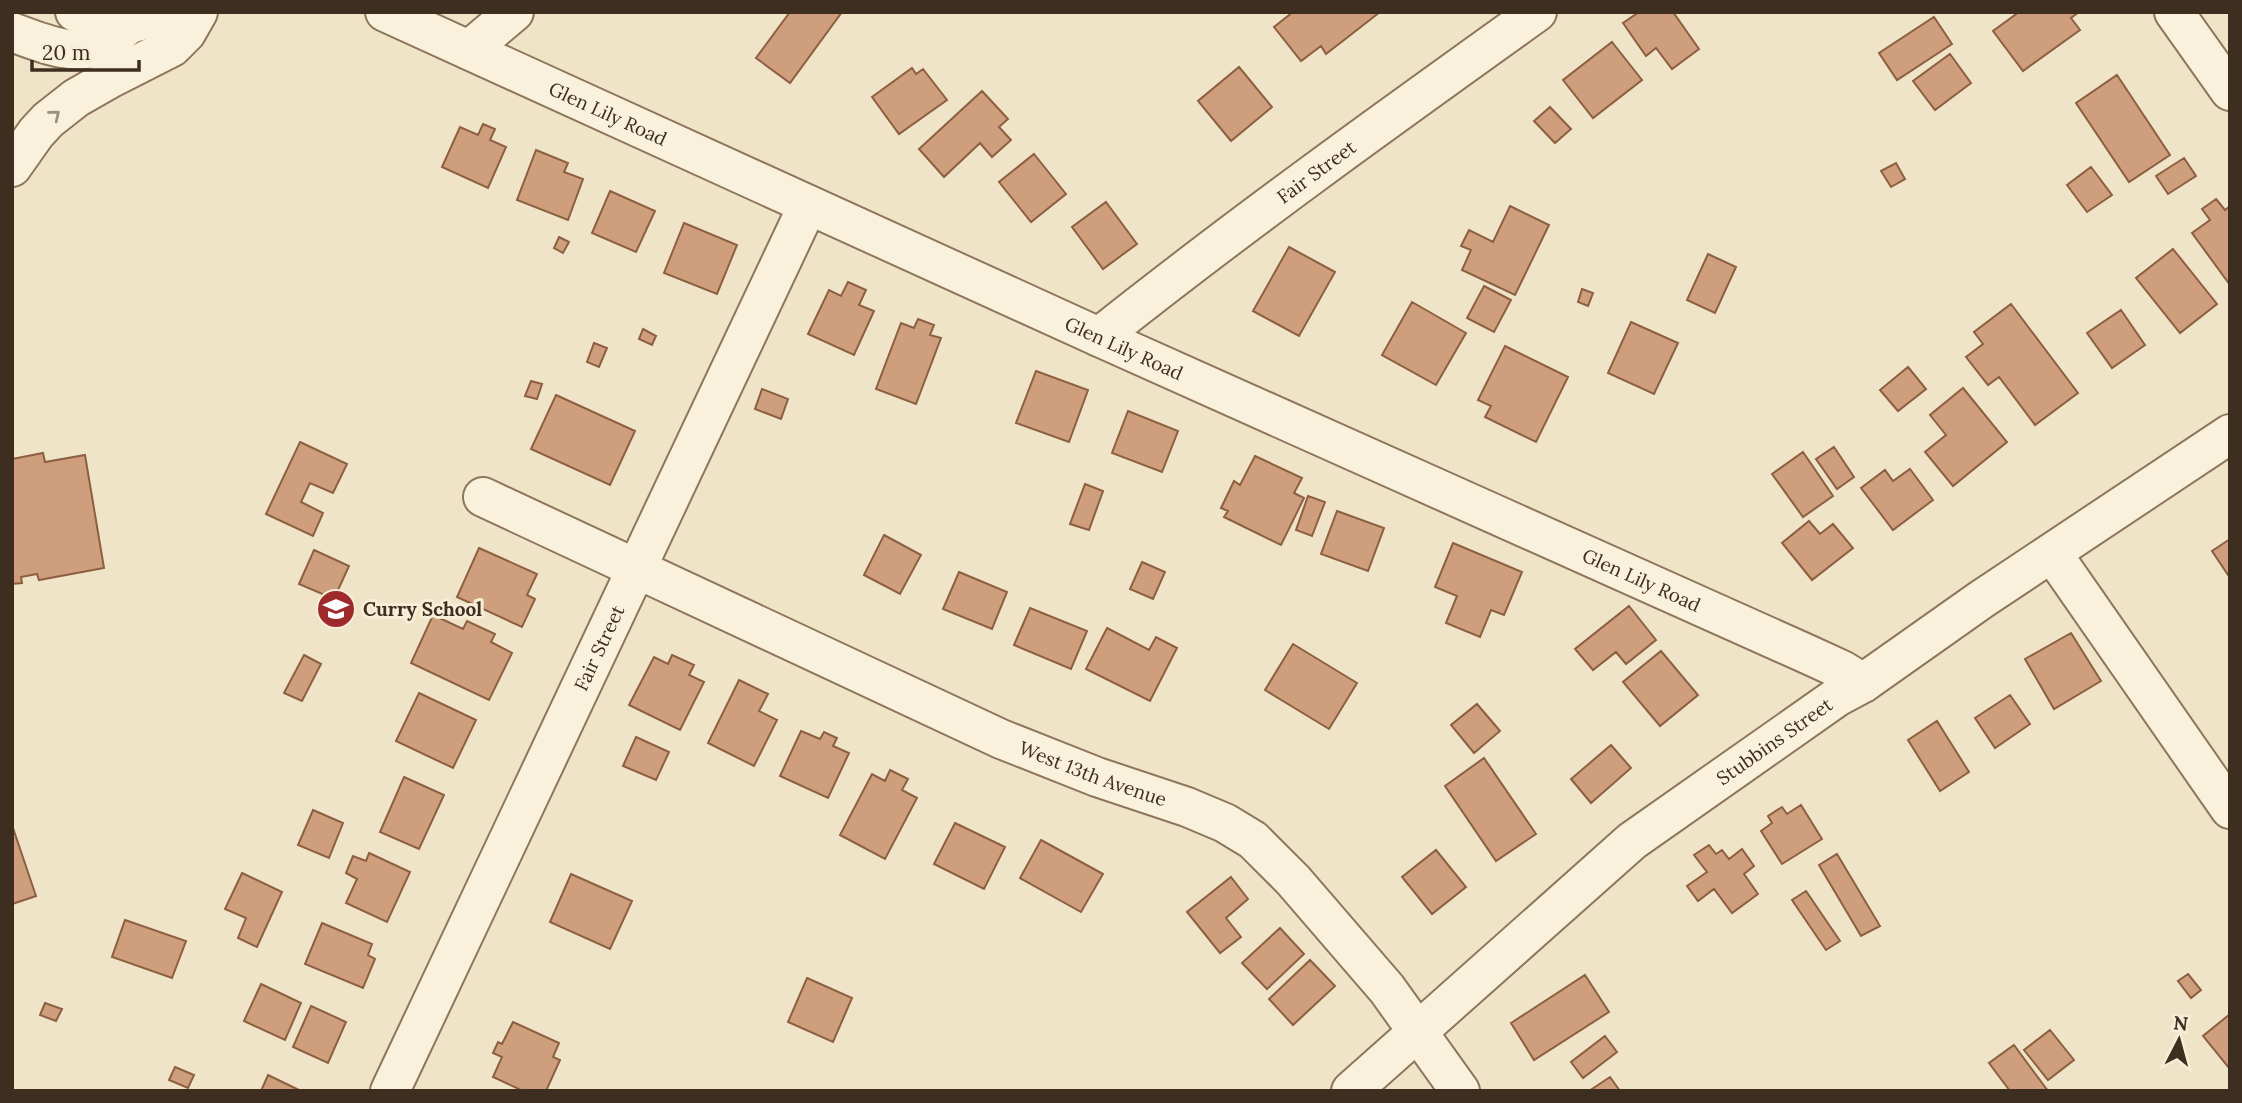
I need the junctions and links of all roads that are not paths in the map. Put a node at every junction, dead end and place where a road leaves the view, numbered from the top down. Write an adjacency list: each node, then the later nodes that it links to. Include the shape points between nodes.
1 (75, 12): 7 (street, via 96,21)
2 (198, 12): 11 (street, one-way to 2, via 48,120 88,91 172,47)
3 (385, 12): 9 (street, Glen Lily Road)
4 (514, 12): 9 (street)
5 (1538, 12): 13 (street, Fair Street, via 1367,134)
6 (2174, 12): 10 (street)
7 (142, 19): 8 (street, via 104,44 74,50)
8 (12, 32)
9 (469, 50): 12 (street, Glen Lily Road)
10 (2230, 90)
11 (12, 167)
12 (807, 205): 13 (street, Glen Lily Road); 17 (street, Fair Street)
13 (1099, 337): 18 (street, Glen Lily Road)
14 (2230, 433): 16 (street, Stubbins Street)
15 (483, 497): 17 (street, West 13th Avenue)
16 (2052, 553): 18 (street, Stubbins Street); 19 (street)
17 (636, 569): 20 (street, West 13th Avenue, via 1001,738 1186,807 1253,839 1387,989); 21 (street, Fair Street)
18 (1863, 683): 20 (street, Stubbins Street, via 1632,841)
19 (2230, 809)
20 (1417, 1033): 22 (street, Stubbins Street); 23 (street, West 13th Avenue)
21 (390, 1091)
22 (1351, 1091)
23 (1460, 1091)

